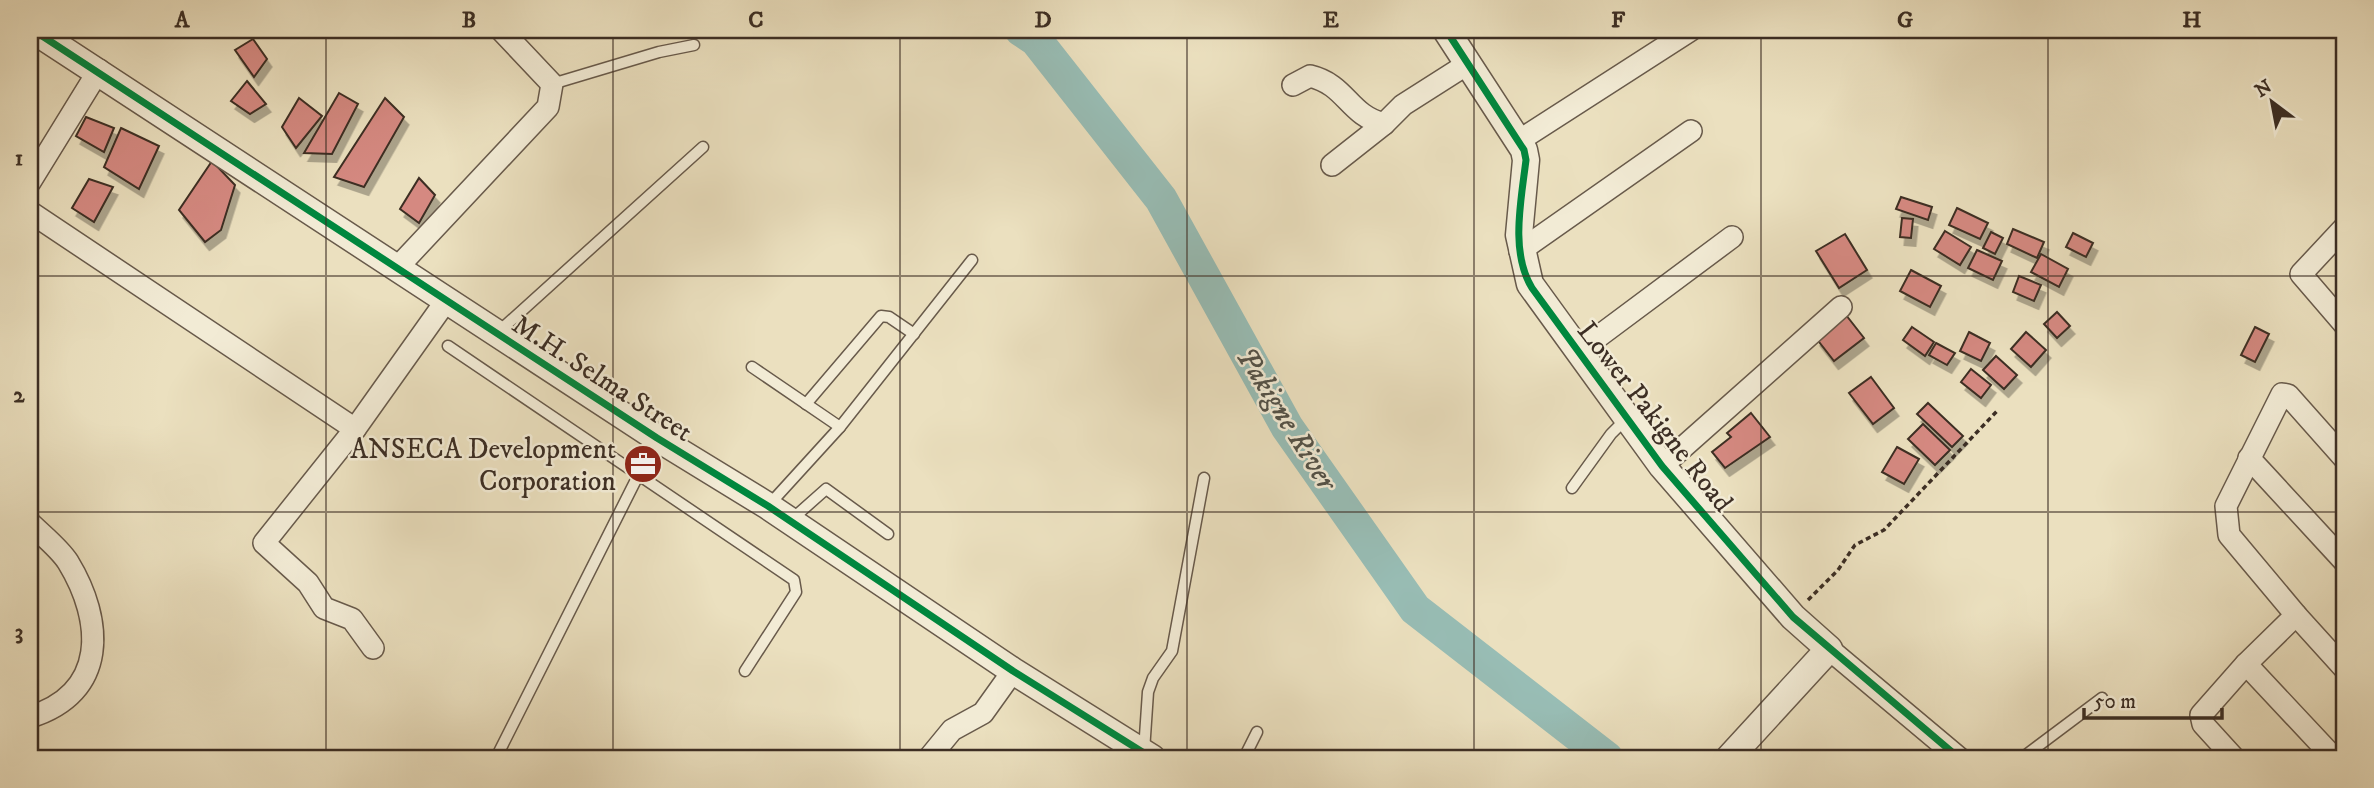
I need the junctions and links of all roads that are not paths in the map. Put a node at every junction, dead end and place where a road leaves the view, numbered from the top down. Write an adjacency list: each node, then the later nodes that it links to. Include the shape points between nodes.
1 (33, 30): 7 (street, M.H. Selma Street)
2 (1446, 30): 6 (street, Lower Pakigne Road)
3 (1691, 30): 12 (street)
4 (509, 33): 8 (street)
5 (694, 45): 8 (lane)
6 (1469, 63): 10 (street, via 1403,105); 12 (street, Lower Pakigne Road)
7 (99, 71): 15 (street); 21 (street, M.H. Selma Street)
8 (552, 84): 21 (street, via 548,107 537,121)
9 (1293, 85): 10 (street, via 1310,76 1330,81 1364,119)
10 (1384, 124): 14 (street)
11 (1691, 131): 19 (street)
12 (1520, 140): 19 (street, Lower Pakigne Road, via 1526,160)
13 (703, 147): 25 (lane)
14 (1332, 165)
15 (30, 182)
16 (30, 212): 33 (street)
17 (2344, 228): 24 (street, via 2301,271 2301,278)
18 (1732, 237): 28 (street)
19 (1520, 251): 28 (street, Lower Pakigne Road, via 1530,284)
20 (972, 260): 26 (lane)
21 (396, 269): 22 (street, M.H. Selma Street)
22 (446, 301): 25 (street, M.H. Selma Street); 33 (street)
23 (1842, 307): 37 (street)
24 (2344, 324)
25 (496, 334): 34 (street, M.H. Selma Street)
26 (914, 334): 30 (lane, via 881,316); 32 (lane)
27 (448, 346): 38 (lane)
28 (1580, 351): 31 (street, Lower Pakigne Road)
29 (752, 367): 30 (lane)
30 (806, 404): 32 (lane)
31 (1628, 418): 37 (street, Lower Pakigne Road); 40 (lane, via 1605,441)
32 (840, 427): 41 (lane)
33 (355, 429): 47 (street, via 264,543 308,583 324,608 352,620)
34 (657, 438): 38 (lane); 41 (street, M.H. Selma Street)
35 (2249, 458): 36 (street, via 2280,397 2288,395); 45 (street); 46 (street, via 2226,506 2229,535)
36 (2344, 458)
37 (1662, 466): 48 (street, Lower Pakigne Road, via 1793,617)
38 (639, 473): 51 (lane, via 796,584 796,592); 57 (lane)
39 (1204, 478): 56 (lane, via 1172,651 1149,692)
40 (1572, 488)
41 (768, 506): 42 (street, M.H. Selma Street)
42 (790, 521): 44 (lane, via 826,489); 52 (street, M.H. Selma Street)
43 (30, 523): 54 (street, via 67,560 88,604 95,643 84,679 66,698)
44 (888, 534)
45 (2344, 561)
46 (2296, 615): 49 (street); 50 (street)
47 (373, 648)
48 (1829, 649): 60 (street); 61 (street, Lower Pakigne Road)
49 (2246, 664): 63 (street, via 2201,715 2203,724); 64 (street)
50 (2344, 668)
51 (745, 671)
52 (1013, 671): 56 (street, M.H. Selma Street); 58 (street, via 983,713 952,730)
53 (2102, 698): 62 (lane)
54 (30, 717)
55 (1257, 732): 59 (lane)
56 (1148, 756)
57 (496, 758)
58 (929, 758)
59 (1244, 758)
60 (1729, 758)
61 (1959, 758)
62 (2022, 758)
63 (2234, 758)
64 (2334, 758)

